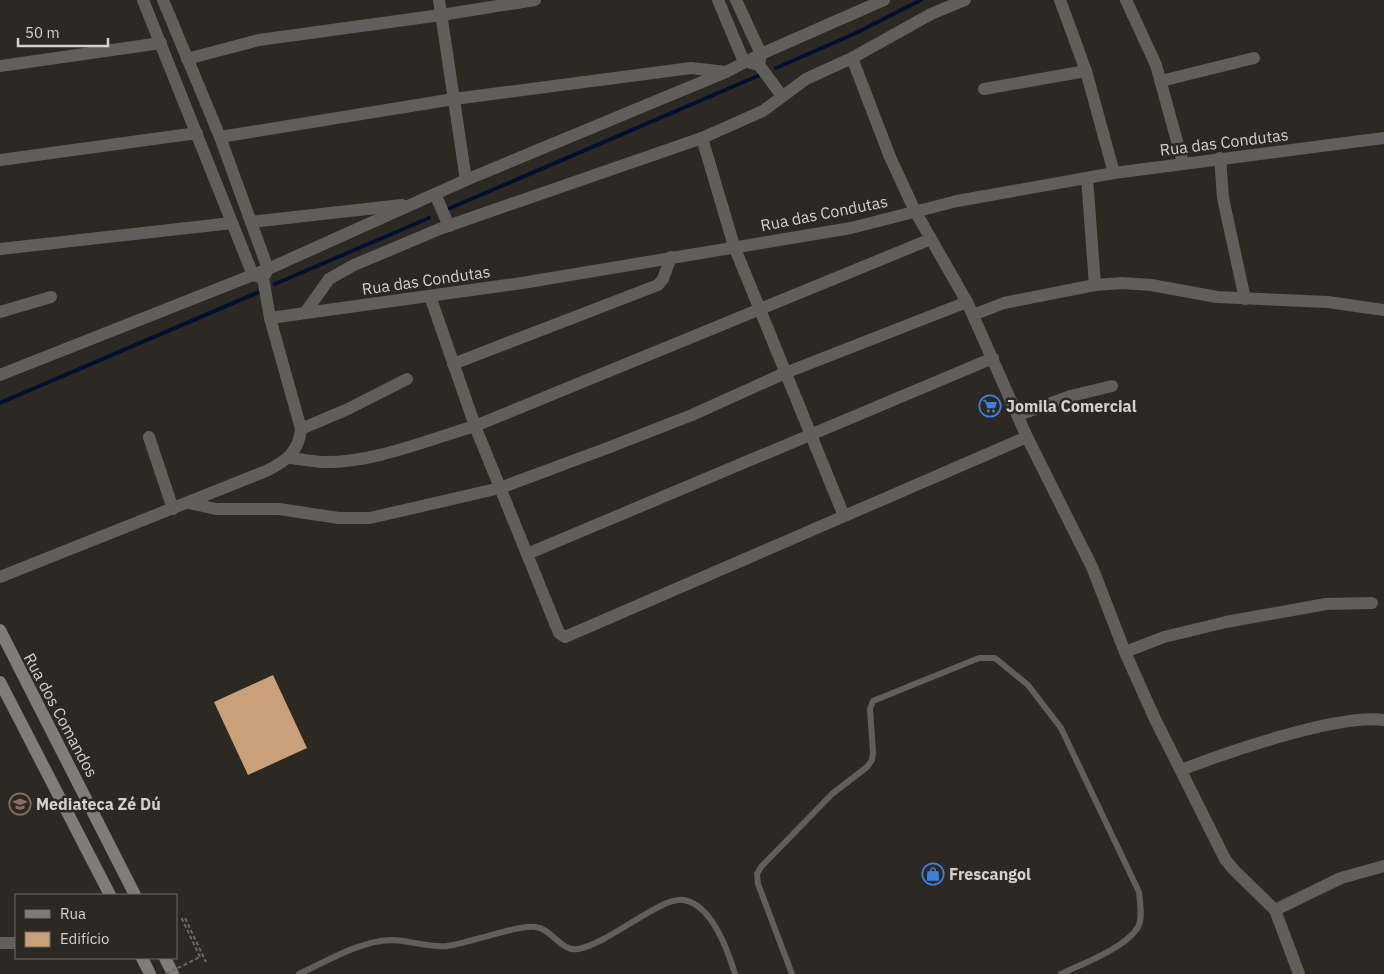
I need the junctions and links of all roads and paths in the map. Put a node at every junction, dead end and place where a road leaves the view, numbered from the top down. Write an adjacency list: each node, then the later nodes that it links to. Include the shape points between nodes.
1 (143, 0): 12 (street)
2 (163, 0): 15 (street)
3 (439, 0): 11 (street)
4 (535, 0): 11 (street)
5 (718, 0): 17 (street)
6 (736, 0): 16 (street)
7 (884, 0): 16 (street)
8 (964, 0): 13 (street, via 931,14)
9 (1060, 0): 19 (street)
10 (1126, 0): 21 (street)
11 (441, 15): 15 (street, via 259,40); 24 (street)
12 (161, 43): 18 (street); 25 (street)
13 (852, 58): 23 (street, via 806,79); 37 (street, via 890,157)
14 (1254, 58): 21 (street)
15 (187, 59): 26 (street)
16 (760, 59): 17 (street); 23 (street)
17 (744, 62): 20 (street)
18 (0, 66)
19 (1086, 71): 22 (street); 32 (street)
20 (726, 72): 24 (street, via 691,68); 34 (street)
21 (1161, 81): 31 (street)
22 (984, 89)
23 (782, 96): 27 (street, via 763,111)
24 (454, 100): 26 (street); 34 (street)
25 (197, 133): 30 (street); 39 (street)
26 (220, 137): 38 (street)
27 (702, 138): 40 (street); 42 (street)
28 (1384, 138): 29 (street, Rua das Condutas)
29 (1220, 158): 31 (street, Rua das Condutas); 49 (street, via 1223,198)
30 (0, 160)
31 (1183, 163): 32 (street, Rua das Condutas)
32 (1114, 173): 33 (street, Rua das Condutas)
33 (1087, 178): 37 (street, Rua das Condutas); 46 (street)
34 (466, 180): 35 (street)
35 (435, 194): 36 (street); 40 (street)
36 (414, 204): 38 (street); 45 (street)
37 (915, 211): 41 (street); 42 (street, Rua das Condutas, via 851,228)
38 (251, 222): 45 (street)
39 (232, 223): 43 (street); 45 (street)
40 (449, 226): 54 (street, via 354,265 329,279)
41 (931, 239): 50 (street); 51 (street)
42 (734, 246): 44 (street, Rua das Condutas); 51 (street)
43 (0, 249)
44 (671, 257): 47 (street, Rua das Condutas, via 522,284); 58 (street, via 658,285)
45 (262, 274): 56 (street); 60 (street)
46 (1095, 285): 49 (street, via 1151,285); 55 (street, via 1004,303)
47 (430, 296): 54 (street, Rua das Condutas); 58 (street)
48 (51, 297): 53 (street)
49 (1245, 299): 52 (street, via 1328,302)
50 (967, 302): 55 (street); 59 (street)
51 (759, 309): 59 (street); 64 (street)
52 (1384, 310)
53 (0, 312)
54 (305, 313): 56 (street, Rua das Condutas)
55 (973, 315): 57 (street)
56 (270, 318): 65 (street)
57 (993, 358): 63 (street); 66 (street)
58 (454, 364): 64 (street)
59 (785, 373): 66 (street); 70 (street, via 692,415)
60 (0, 375)
61 (407, 379): 65 (street)
62 (1112, 386): 63 (street, via 1071,396)
63 (1018, 415): 68 (street)
64 (475, 426): 69 (street, via 353,459 322,462); 70 (street)
65 (301, 428): 69 (street, via 300,438)
66 (810, 435): 73 (street); 74 (street)
67 (149, 437): 72 (street)
68 (1027, 437): 73 (street); 78 (street, via 1092,567)
69 (290, 458): 71 (street)
70 (500, 488): 71 (street, via 370,518 339,518 279,509 221,510); 74 (street)
71 (189, 503): 72 (street)
72 (174, 509): 75 (street)
73 (844, 516): 74 (street, via 565,637 559,632)
74 (527, 554)
75 (0, 577)
76 (1372, 604): 78 (street, via 1326,604 1226,622 1164,637)
77 (0, 630): 84 (main road, Rua dos Comandos)
78 (1125, 652): 81 (street)
79 (0, 682): 83 (main road)
80 (1384, 720): 81 (street, via 1360,720 1307,731)
81 (1180, 770): 85 (street, via 1225,859)
82 (1384, 866): 85 (street, via 1341,878)
83 (109, 894)
84 (134, 894)
85 (1274, 910): 98 (street)
86 (0, 943): 87 (street)
87 (15, 943)
88 (142, 959): 91 (main road)
89 (166, 959): 93 (main road)
90 (206, 962): 92 (path, bridge, via 186,918 182,919 200,957)
91 (150, 974)
92 (166, 974)
93 (173, 974)
94 (299, 974): 95 (lane, via 372,943 408,940 445,947 536,927 552,934 565,947 582,949 607,939 666,904 683,900 702,910 717,929 727,947)
95 (735, 974)
96 (792, 974): 97 (lane, via 758,884 757,874 761,867 832,794 872,760 870,709 873,701 979,658 990,657 1028,686 1061,728 1139,892 1141,910 1138,927 1128,940)
97 (1061, 974)
98 (1299, 974)

